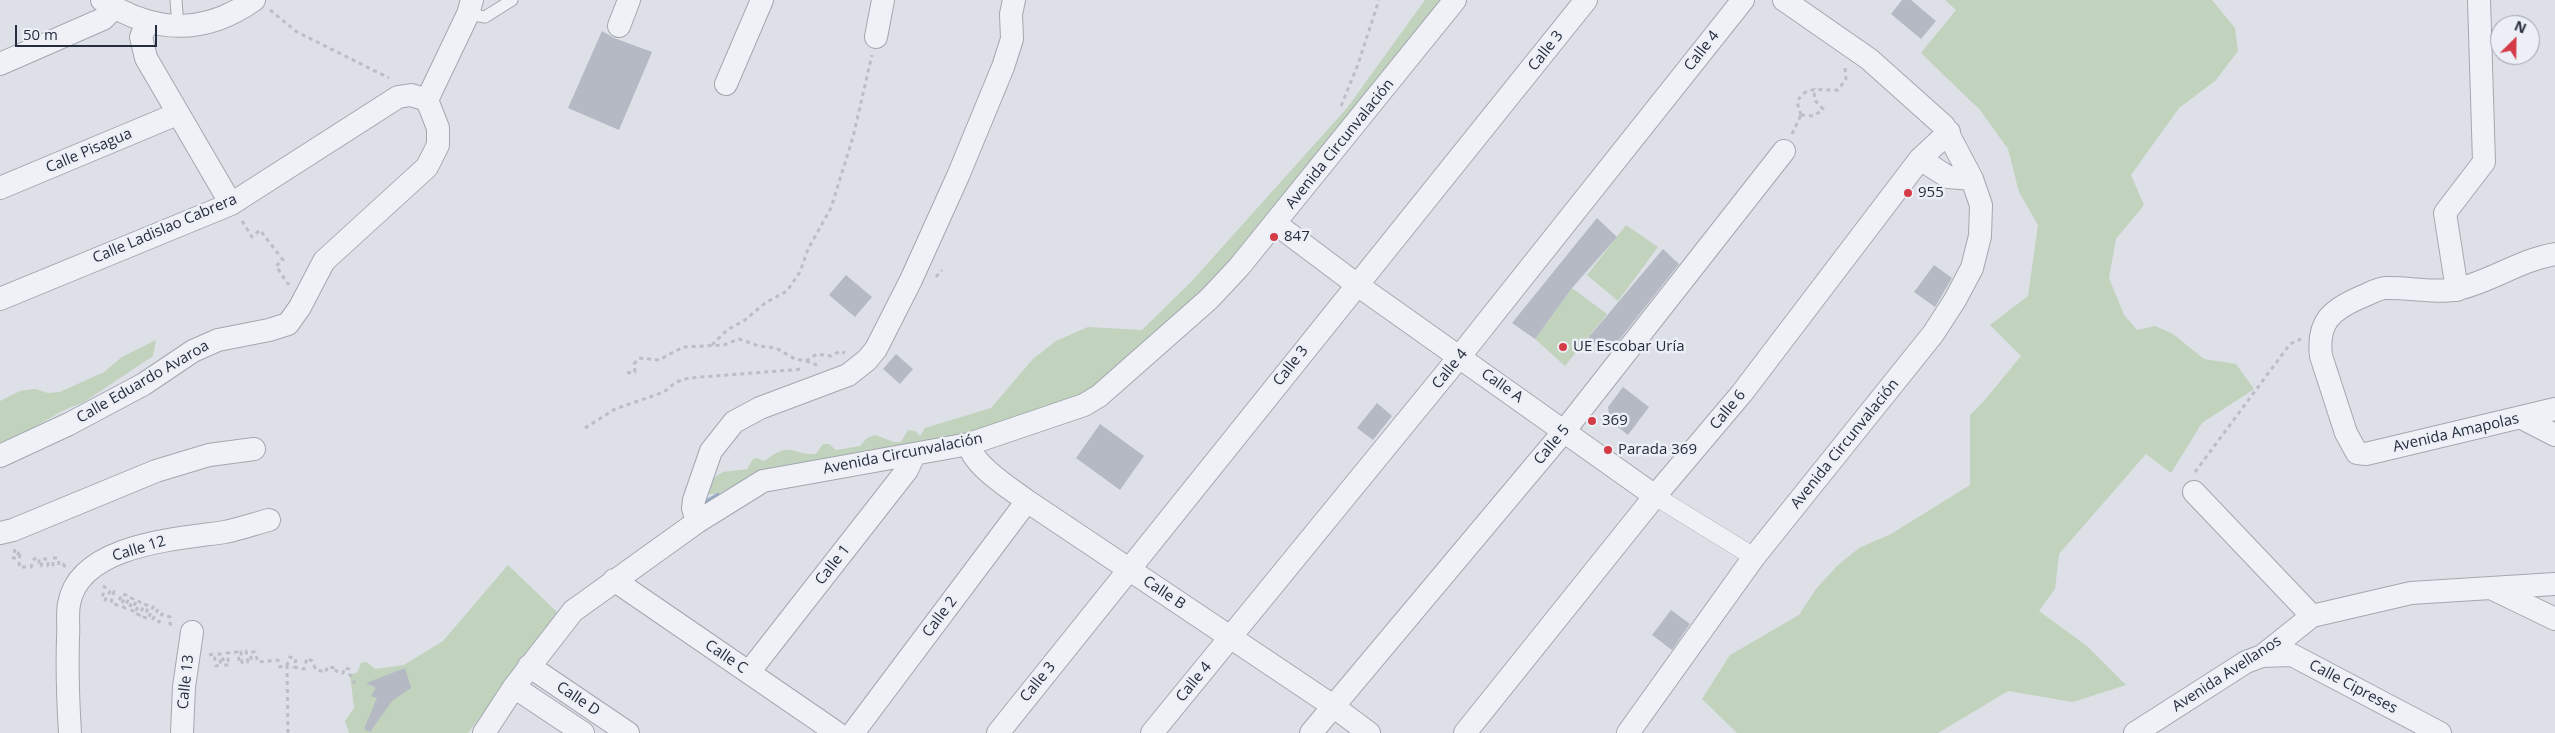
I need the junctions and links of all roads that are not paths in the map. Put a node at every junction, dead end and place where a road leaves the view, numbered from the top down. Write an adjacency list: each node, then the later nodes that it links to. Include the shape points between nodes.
1 (176, 0): 17 (lane)
2 (512, 0): 15 (lane, via 485,17)
3 (629, 0): 18 (street)
4 (762, 0): 21 (street)
5 (883, 0): 19 (street)
6 (1014, 0): 48 (street, via 1011,46 1003,67 958,176 890,323 867,360 848,375 760,408 727,428 711,451 694,500 692,508)
7 (1455, 0): 30 (street, Avenida Circunvalación)
8 (1586, 0): 32 (street, Calle 3)
9 (1743, 0): 35 (street, Calle 4)
10 (1784, 0): 24 (street, via 1869,59)
11 (1804, 0): 24 (street, Avenida Circunvalación, via 1886,60 1918,89 1936,106)
12 (2479, 0): 33 (street, via 2484,162 2445,213)
13 (259, 3): 17 (street, via 222,17)
14 (108, 4): 16 (street); 20 (street, via 103,19)
15 (470, 7): 22 (street)
16 (147, 23): 17 (street); 23 (street, via 141,37 142,45)
17 (178, 26)
18 (619, 26)
19 (876, 37)
20 (0, 64)
21 (726, 84)
22 (417, 98): 29 (street, Calle Ladislao Cabrera, via 398,97); 43 (street, Calle Eduardo Avaroa, via 438,128 438,145 427,167 324,261 288,324 201,347 144,384)
23 (177, 114): 28 (street, Calle Pisagua); 29 (street)
24 (1946, 129): 26 (street, Calle 6); 27 (street, Avenida Circunvalación)
25 (1784, 151): 38 (street, Calle 5)
26 (1920, 159): 27 (street, via 1948,177); 45 (street, Calle 6, via 1742,394)
27 (1972, 179): 50 (street, Avenida Circunvalación, via 1981,205 1980,236 1972,268 1955,300 1932,334)
28 (0, 188)
29 (230, 204): 34 (street, Calle Ladislao Cabrera)
30 (1276, 224): 32 (street, Calle A); 40 (street, Avenida Circunvalación, via 1209,300 1099,396 1084,405)
31 (2553, 250): 33 (street)
32 (1356, 284): 35 (street, Calle A); 51 (street, Calle 3)
33 (2457, 290): 37 (street, Avenida Amapolas, via 2383,288 2344,304 2330,314 2320,335 2321,356 2346,433 2357,453 2366,454)
34 (0, 299)
35 (1460, 356): 38 (street, Calle A); 58 (street, Calle 4)
36 (2555, 409): 37 (street, Avenida Amapolas)
37 (2522, 418): 39 (street)
38 (1565, 430): 45 (street, Calle A); 63 (street, Calle 5)
39 (2555, 435)
40 (970, 444): 42 (street, Avenida Circunvalación); 46 (street, Calle B, via 976,459)
41 (254, 449): 49 (street, via 209,455 156,471)
42 (914, 455): 48 (street, Avenida Circunvalación, via 763,481); 61 (street, Calle 1, via 907,470)
43 (0, 456)
44 (2194, 492): 55 (street)
45 (1655, 496): 50 (street); 75 (street, Calle 6)
46 (1027, 501): 51 (street, Calle B); 70 (street, Calle 2)
47 (269, 520): 64 (street, Calle 12, via 227,531 159,541 117,553 80,581 69,604 67,681)
48 (697, 522): 52 (street, Avenida Circunvalación)
49 (0, 533)
50 (1754, 557): 76 (street, Avenida Circunvalación)
51 (1129, 570): 58 (street, Calle B); 71 (street, Calle 3)
52 (614, 580): 60 (street, Avenida Circunvalación, via 572,611); 61 (street, Calle C)
53 (2555, 584): 54 (street, Avenida Avellanos)
54 (2492, 589): 55 (street, Avenida Avellanos, via 2411,593); 56 (street)
55 (2312, 616): 59 (street, Avenida Avellanos)
56 (2555, 619)
57 (192, 632): 65 (street, Calle 13, via 184,687)
58 (1231, 637): 63 (street, Calle B); 72 (street, Calle 4)
59 (2262, 656): 77 (street, Avenida Avellanos, via 2246,662); 78 (street, Calle Cipreses, via 2292,655)
60 (529, 666): 62 (street, Avenida Circunvalación); 68 (street, Calle D)
61 (749, 672): 69 (street, Calle C)
62 (514, 687): 66 (street, Avenida Circunvalación); 67 (street, Calle D)
63 (1333, 706): 73 (street, Calle 5); 74 (street, Calle B)
64 (70, 733)
65 (182, 733)
66 (484, 733)
67 (583, 733)
68 (628, 733)
69 (837, 733)
70 (853, 733)
71 (998, 733)
72 (1152, 733)
73 (1311, 733)
74 (1369, 733)
75 (1465, 733)
76 (1628, 733)
77 (2135, 733)
78 (2440, 733)

